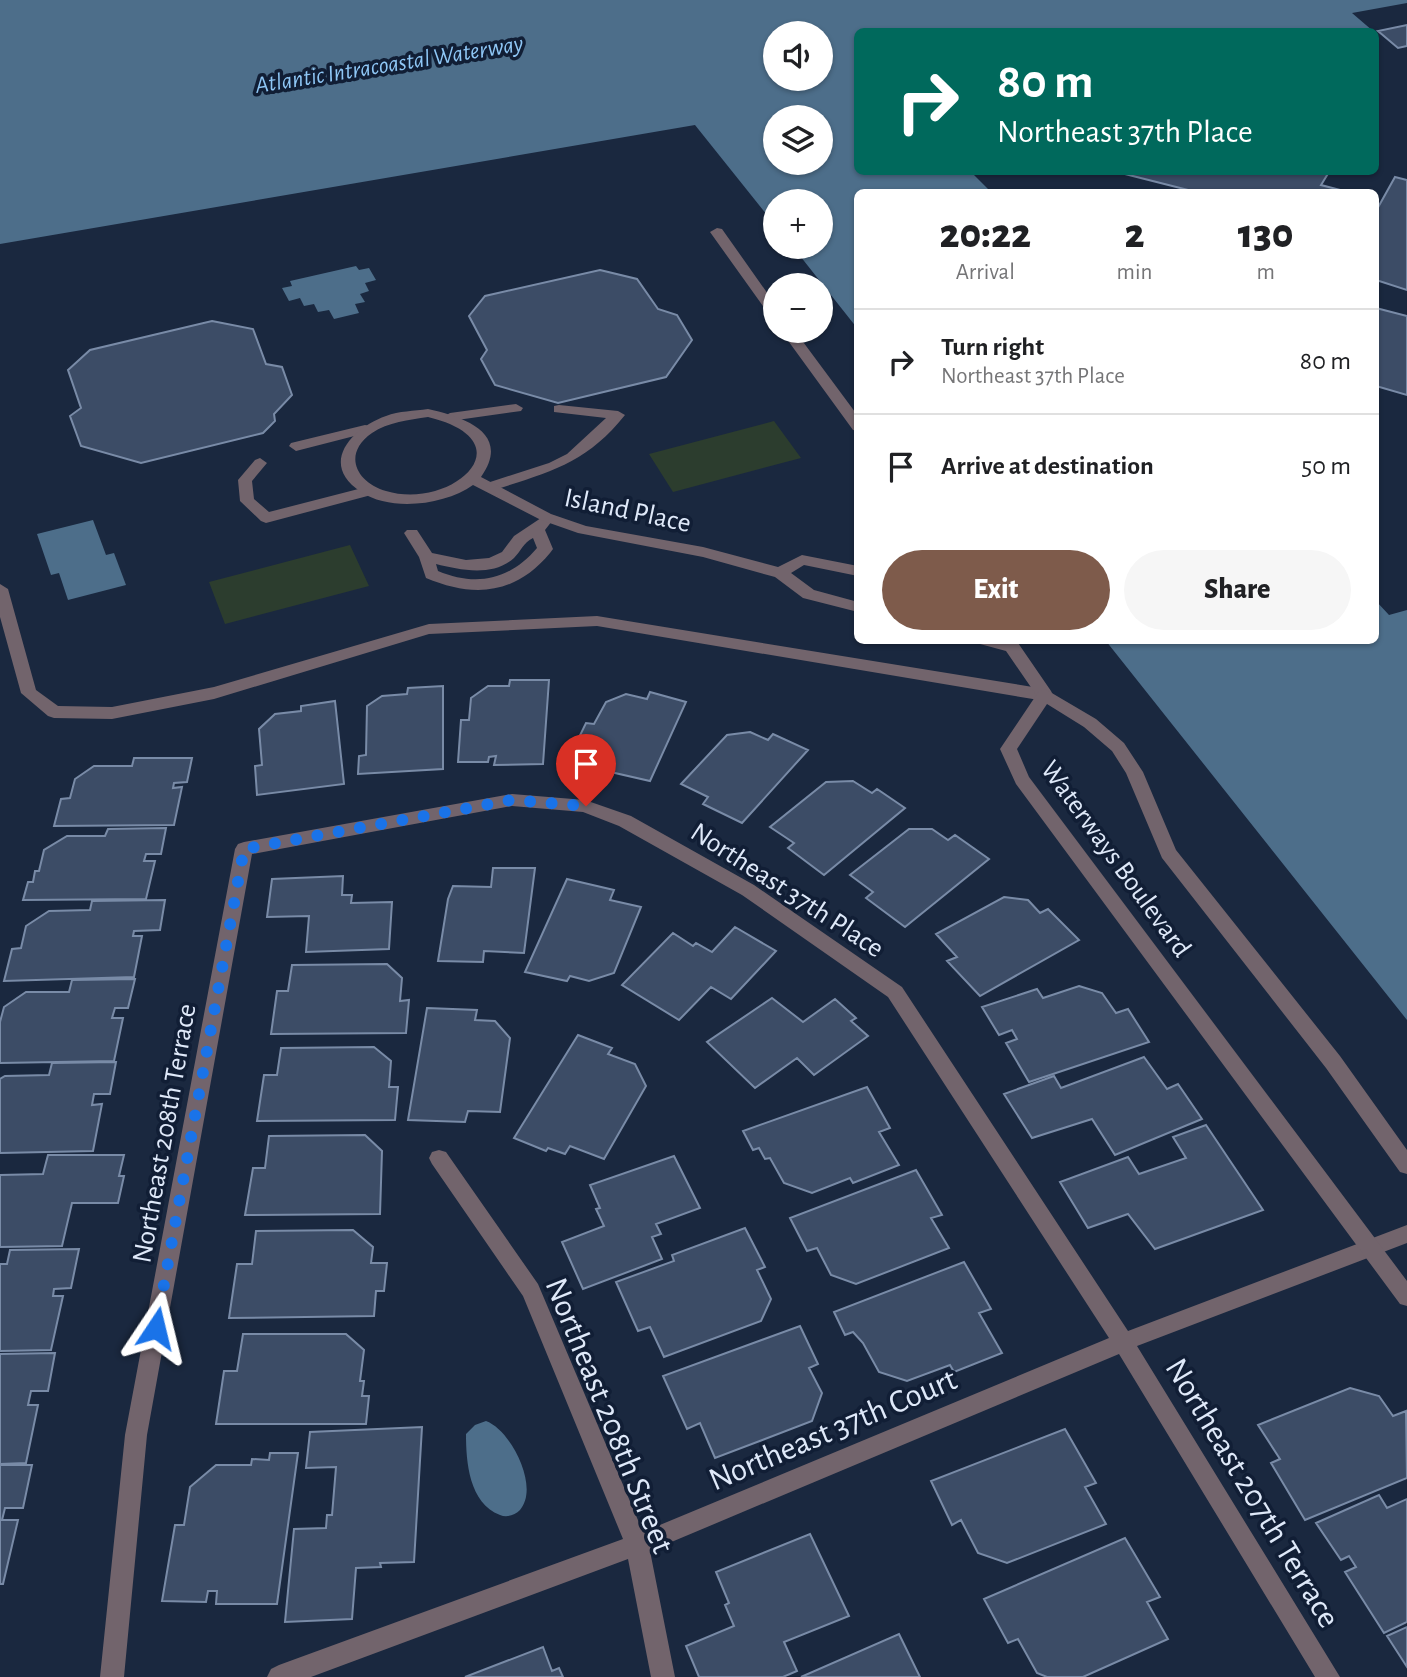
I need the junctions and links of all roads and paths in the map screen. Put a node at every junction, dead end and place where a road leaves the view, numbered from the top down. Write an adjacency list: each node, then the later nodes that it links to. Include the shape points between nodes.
1 (717, 232): 2 (street)
2 (763, 296)
3 (797, 343): 7 (street)
4 (516, 408): 6 (street)
5 (559, 409): 12 (street, via 618,415 572,457)
6 (450, 417): 8 (street, via 405,414); 11 (street, via 480,437 485,450 482,465)
7 (854, 422)
8 (365, 429): 9 (street); 13 (street, via 352,442 348,469)
9 (296, 446)
10 (260, 463): 13 (street, via 244,480 247,501 267,518)
11 (471, 478): 12 (street, Island Place); 13 (street, via 435,496 401,498)
12 (489, 486): 14 (street, Island Place)
13 (370, 491)
14 (542, 524): 16 (street, via 520,539 507,556 484,564 460,567); 16 (street, via 545,548 534,565 501,581 476,587 450,584 431,574); 18 (street, Island Place, via 703,552)
15 (412, 533): 16 (street)
16 (427, 557)
17 (854, 570): 18 (street, via 802,560)
18 (780, 573): 20 (street, Island Place, via 809,594)
19 (0, 589): 22 (street, via 29,692 54,712 112,713 214,693 429,629 597,621)
20 (854, 606)
21 (1009, 644): 22 (street)
22 (1045, 695): 25 (street, Waterways Boulevard, via 1118,747 1134,772 1168,853 1333,1062); 27 (street, Waterways Boulevard, via 1008,749 1022,780)
23 (244, 849): 29 (street, Northeast 37th Place, via 512,800 586,806 625,821 748,890 895,992); 31 (street, Northeast 208th Terrace, via 136,1435)
24 (439, 1158): 30 (street, Northeast 208th Street, via 531,1291)
25 (1407, 1166)
26 (1407, 1234): 27 (street, Northeast 37th Court)
27 (1372, 1249): 28 (street, Waterways Boulevard); 29 (street, Northeast 37th Court)
28 (1407, 1297)
29 (1123, 1342): 30 (street, Northeast 37th Court); 34 (street, Northeast 207th Terrace)
30 (637, 1545): 32 (street, Northeast 37th Court); 33 (street, Northeast 208th Street)
31 (112, 1677)
32 (279, 1677)
33 (663, 1677)
34 (1328, 1677)

